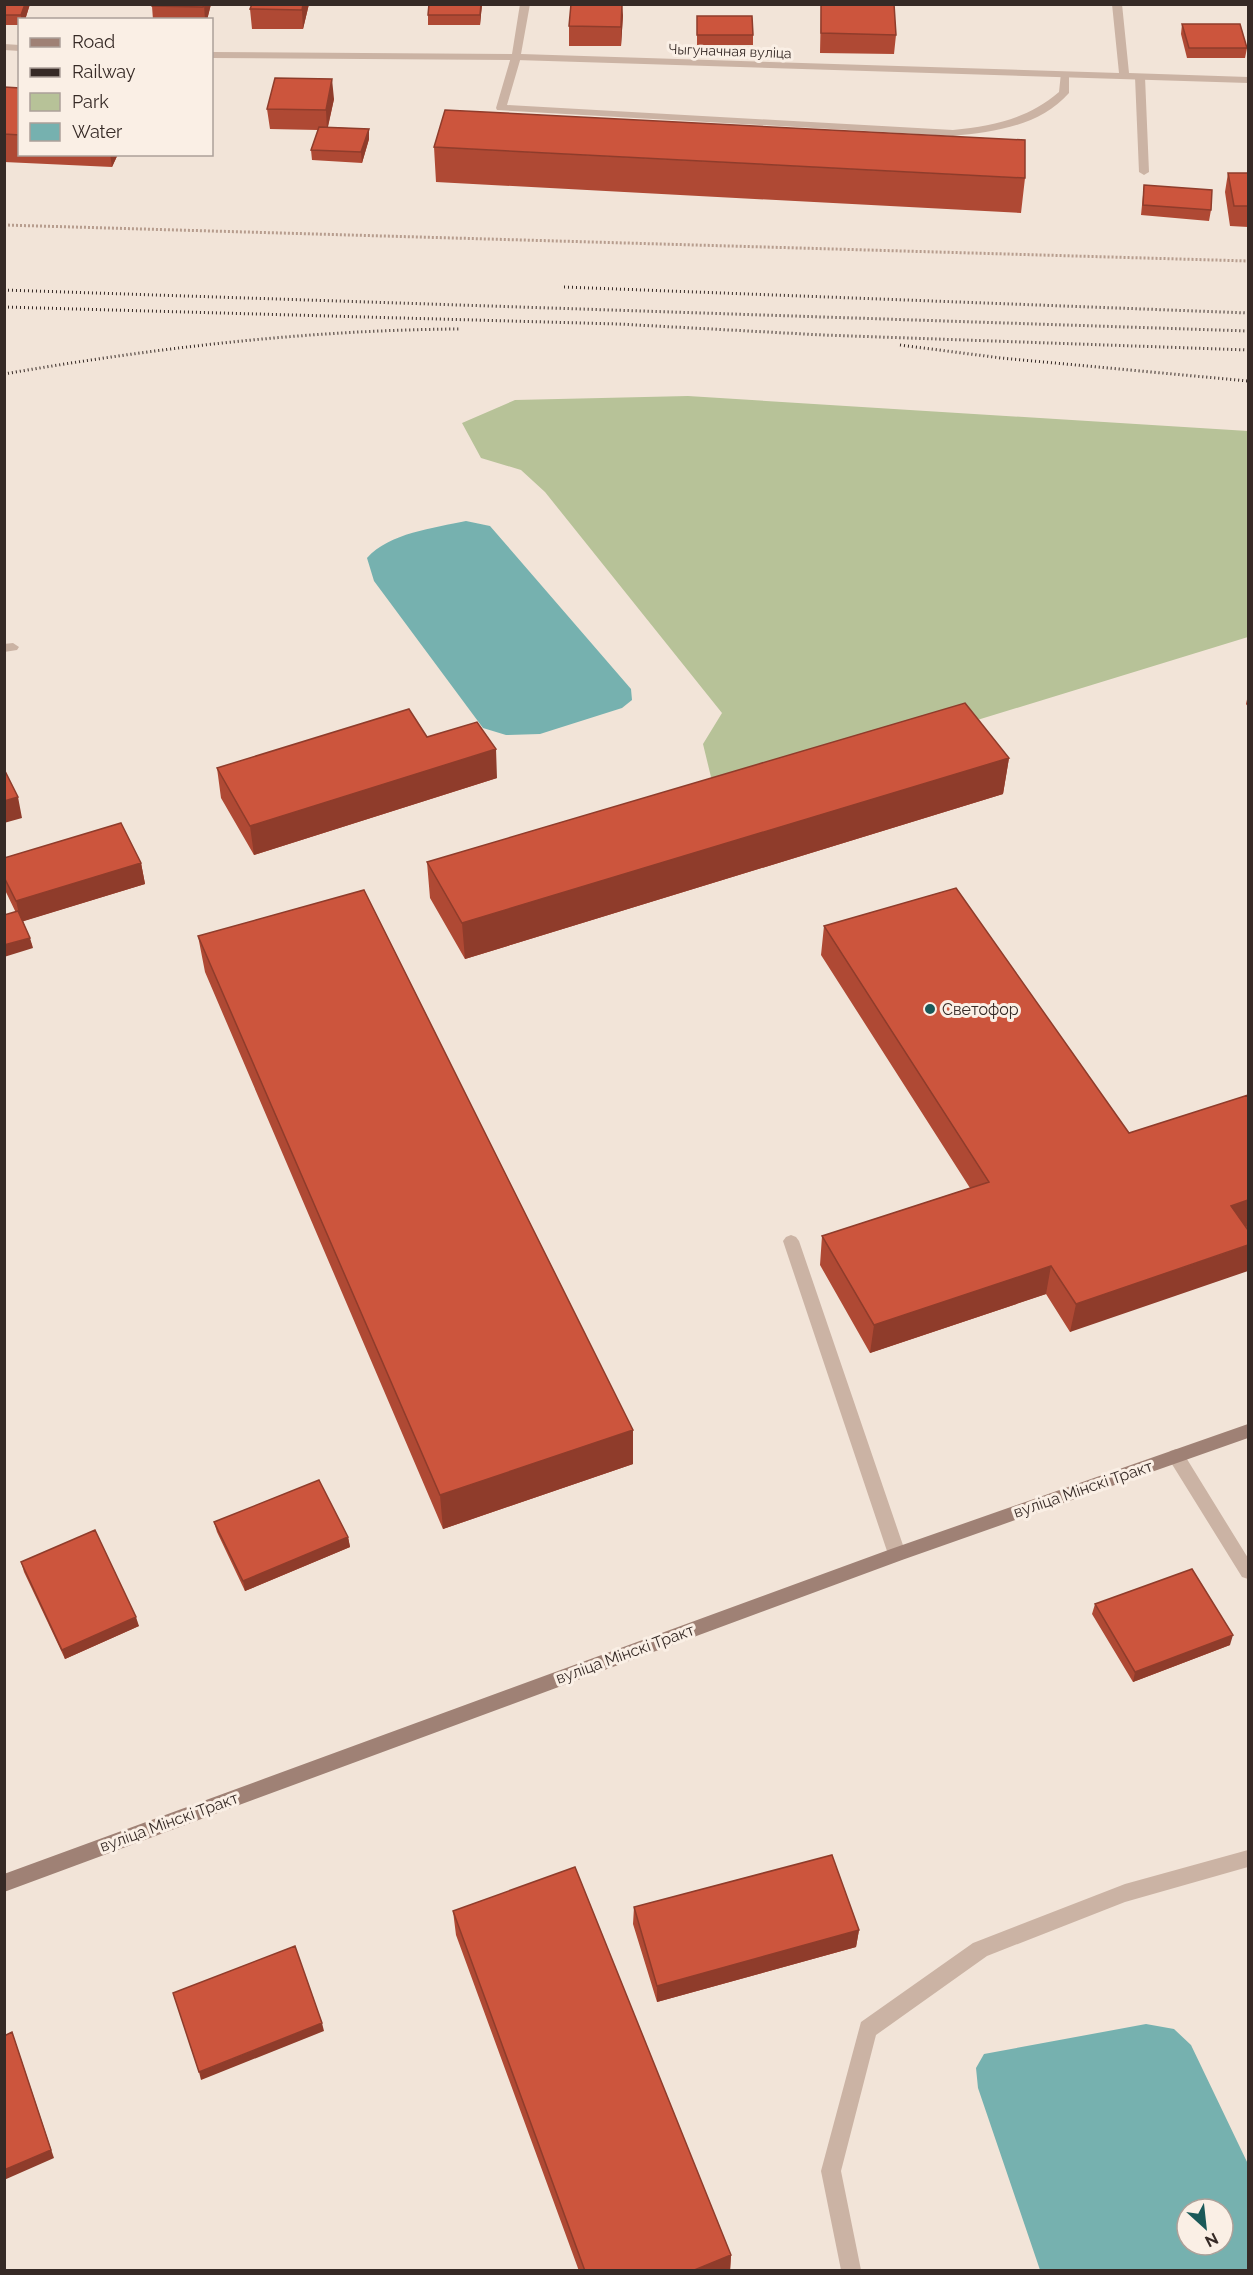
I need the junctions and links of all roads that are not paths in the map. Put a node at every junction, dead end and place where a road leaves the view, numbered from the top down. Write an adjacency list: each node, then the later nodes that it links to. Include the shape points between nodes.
1 (525, 4): 4 (street)
2 (1117, 4): 6 (street)
3 (213, 55): 4 (street, Чыгуначная вуліца)
4 (516, 57): 5 (street, Чыгуначная вуліца); 5 (street, via 501,108 953,133 992,130 1022,122 1050,107 1065,93)
5 (1064, 75): 6 (street, Чыгуначная вуліца)
6 (1124, 76): 7 (street, Чыгуначная вуліца)
7 (1140, 77): 8 (street, Чыгуначная вуліца); 9 (street)
8 (1248, 80)
9 (1144, 172)
10 (791, 1241): 13 (street)
11 (1248, 1431): 12 (street, вуліца Мінскі Тракт)
12 (1176, 1456): 13 (street, вуліца Мінскі Тракт); 14 (street)
13 (897, 1554): 16 (street, вуліца Мінскі Тракт)
14 (1248, 1572)
15 (1248, 1859): 17 (street, via 1125,1893 980,1949 868,2029 831,2171)
16 (4, 1883)
17 (851, 2271)

